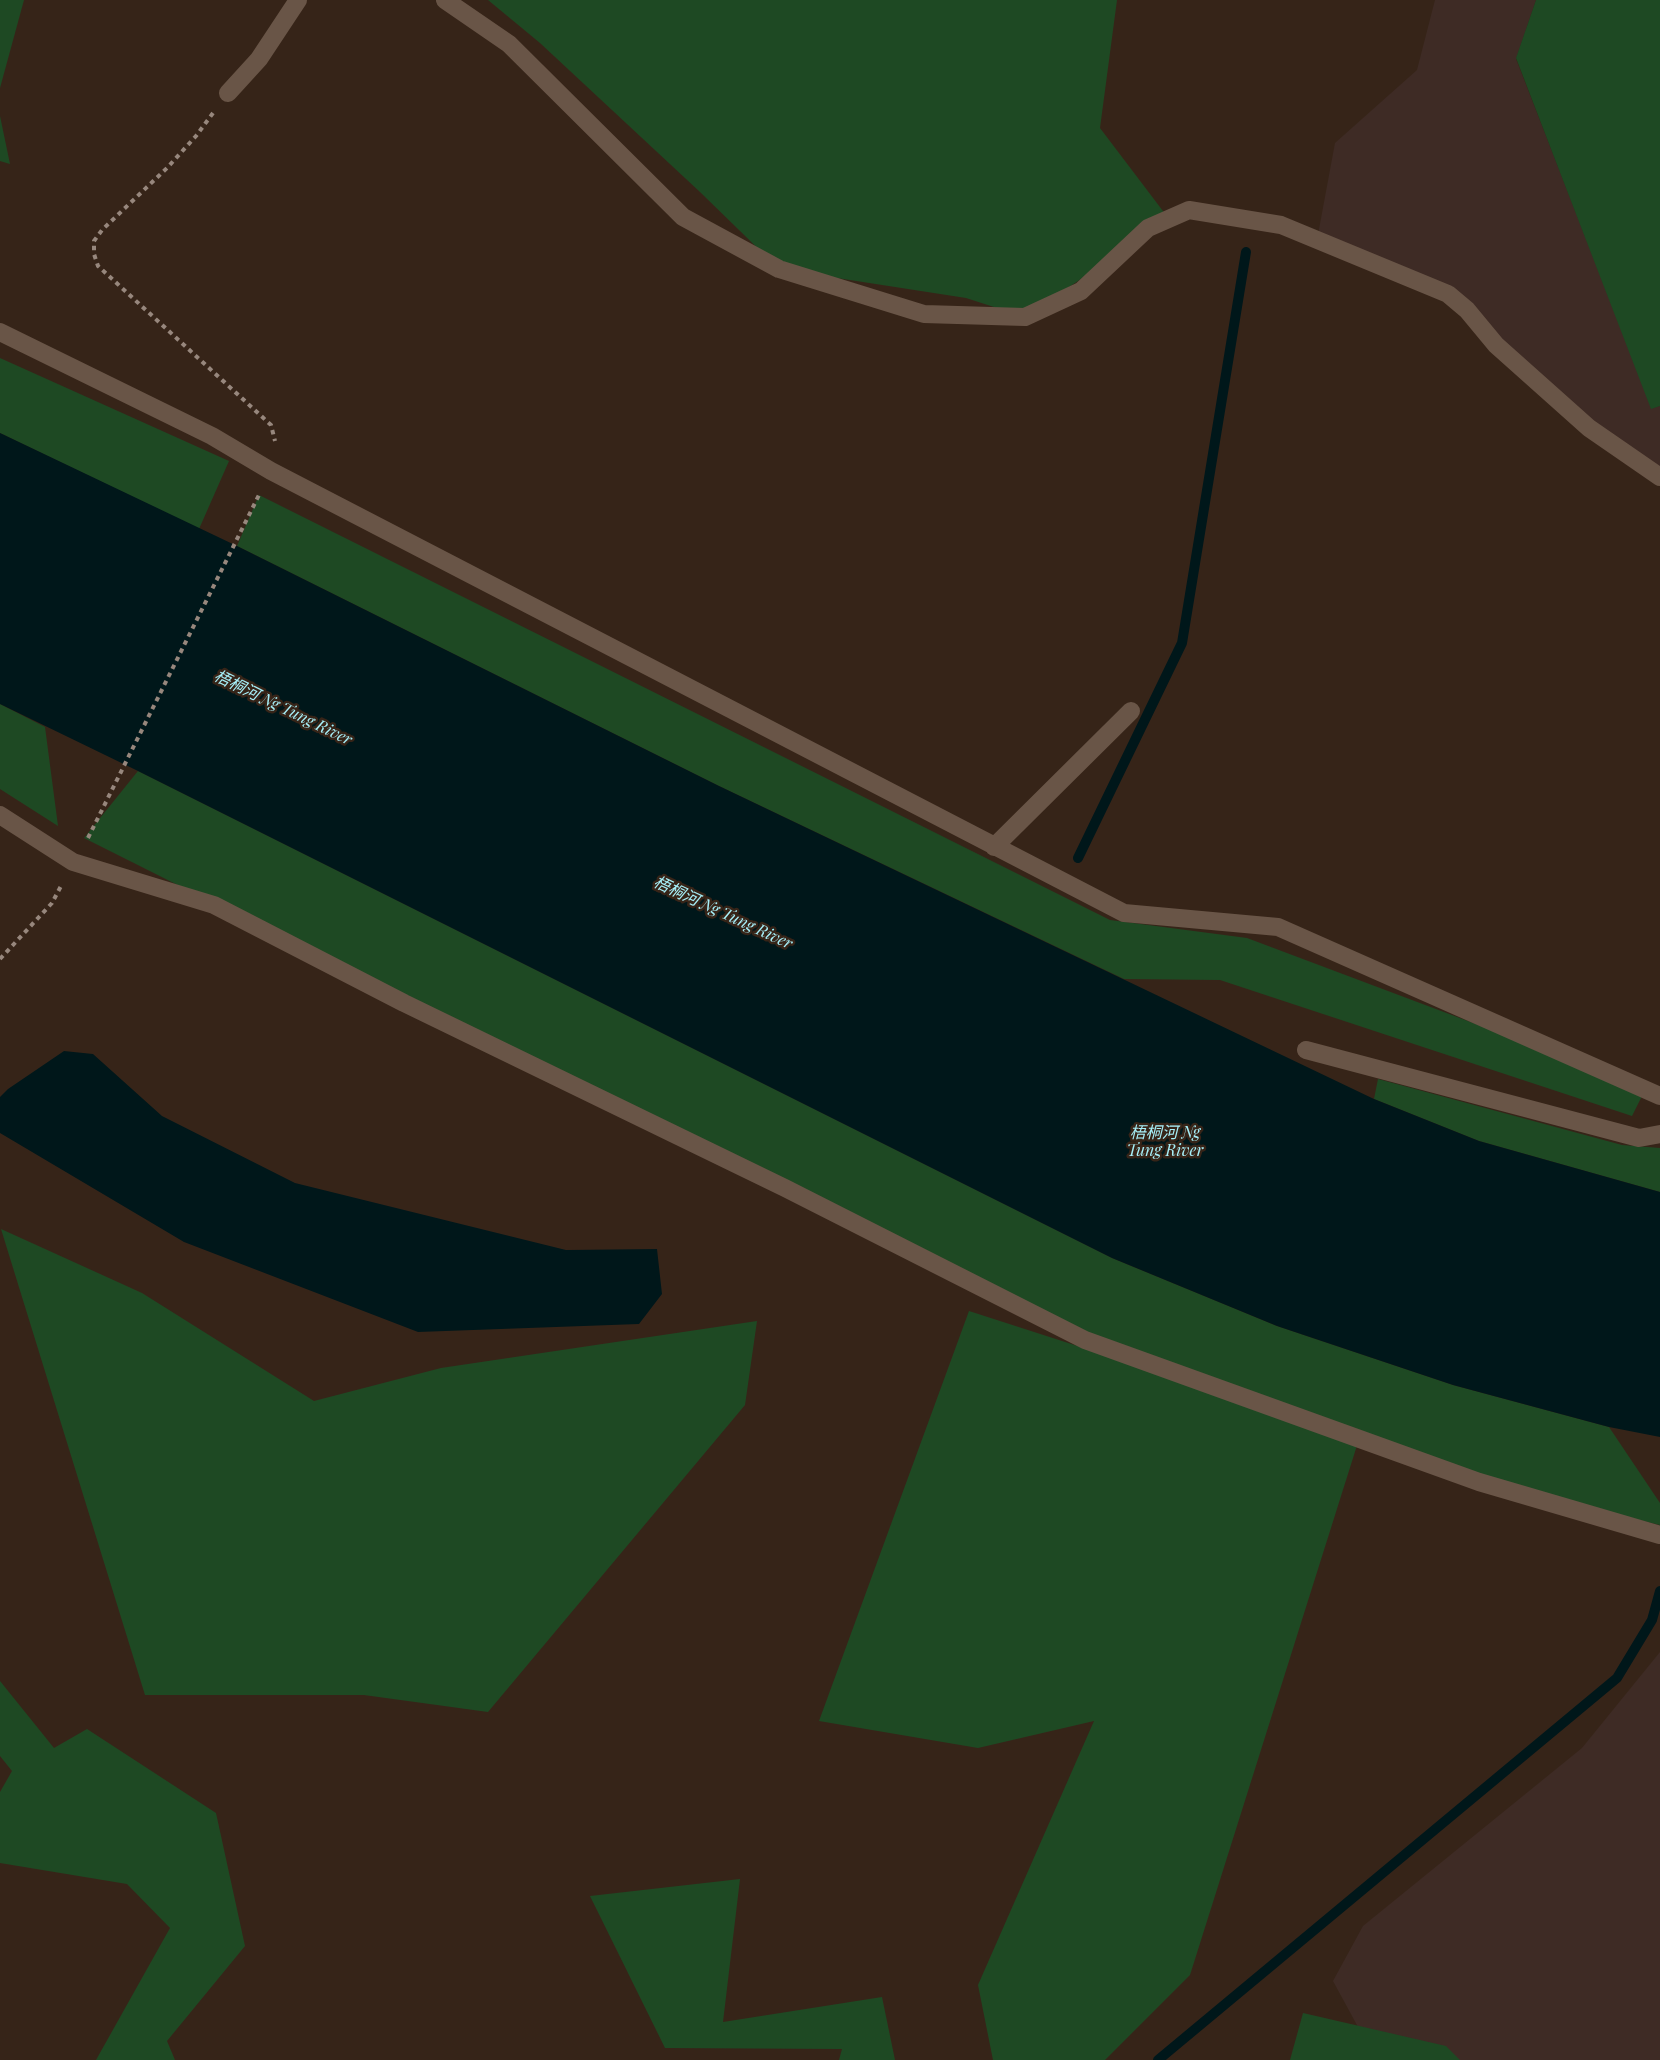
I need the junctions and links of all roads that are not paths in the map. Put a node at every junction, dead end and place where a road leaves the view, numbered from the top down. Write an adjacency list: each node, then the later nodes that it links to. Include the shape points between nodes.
1 (298, 0): 3 (street, via 259,59)
2 (445, 0): 5 (street, via 509,44 683,218 778,269 924,314 1025,317 1081,291 1148,228 1189,210 1281,225 1448,294 1496,345 1589,428)
3 (228, 93)
4 (0, 332): 8 (street, via 212,436 271,471)
5 (1660, 477)
6 (1131, 711): 8 (street)
7 (0, 814): 12 (street, via 73,862 214,905 1084,1340 1479,1482)
8 (994, 846): 10 (street, via 1124,913 1278,927)
9 (1306, 1050): 11 (street, via 1639,1138)
10 (1660, 1096)
11 (1660, 1134)
12 (1660, 1535)

